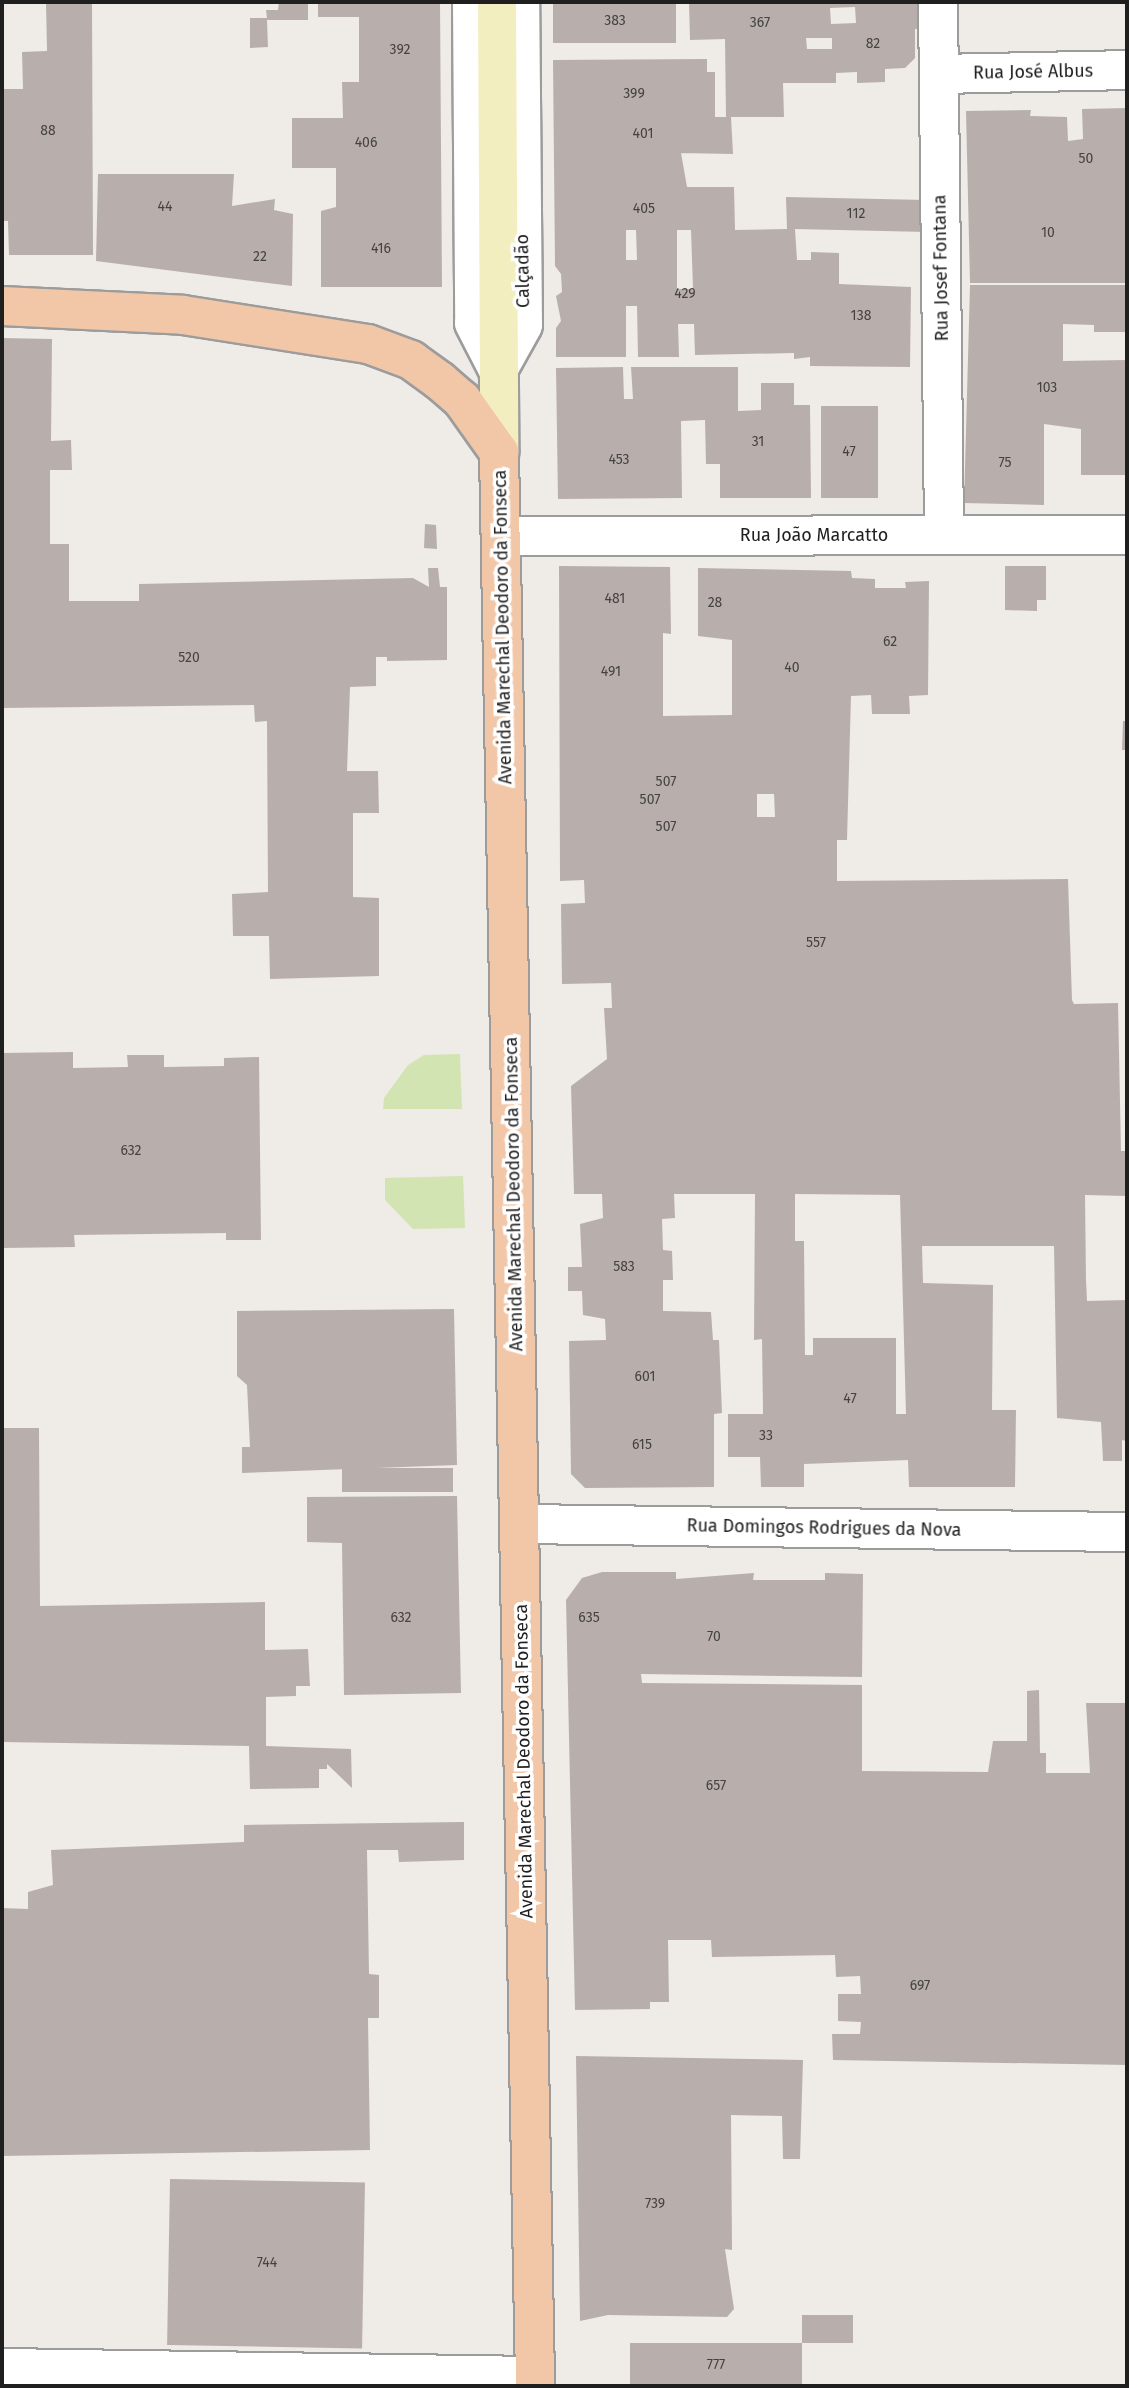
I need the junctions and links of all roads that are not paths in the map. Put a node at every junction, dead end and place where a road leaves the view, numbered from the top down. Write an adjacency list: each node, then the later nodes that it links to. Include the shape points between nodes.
1 (472, 2): 8 (street, via 474,323)
2 (497, 2): 8 (street, Avenida Marechal Deodoro da Fonseca)
3 (520, 2): 8 (street, Calçadão, via 523,326)
4 (938, 2): 6 (street, Rua Josef Fontana)
5 (1127, 70): 6 (street, Rua José Albus)
6 (939, 74): 10 (street, Rua Josef Fontana)
7 (2, 306): 9 (main road, via 183,315 368,344 411,360 440,380 462,400)
8 (498, 370): 9 (street, Avenida Marechal Deodoro da Fonseca)
9 (499, 452): 12 (main road, Avenida Marechal Deodoro da Fonseca)
10 (944, 534): 11 (street, Rua João Marcatto); 12 (street, Rua João Marcatto)
11 (1127, 534)
12 (501, 536): 13 (main road, Avenida Marechal Deodoro da Fonseca)
13 (520, 1524): 14 (street, Rua Domingos Rodrigues da Nova); 16 (main road, Avenida Marechal Deodoro da Fonseca)
14 (1127, 1532)
15 (2, 2368): 16 (street)
16 (535, 2381)

